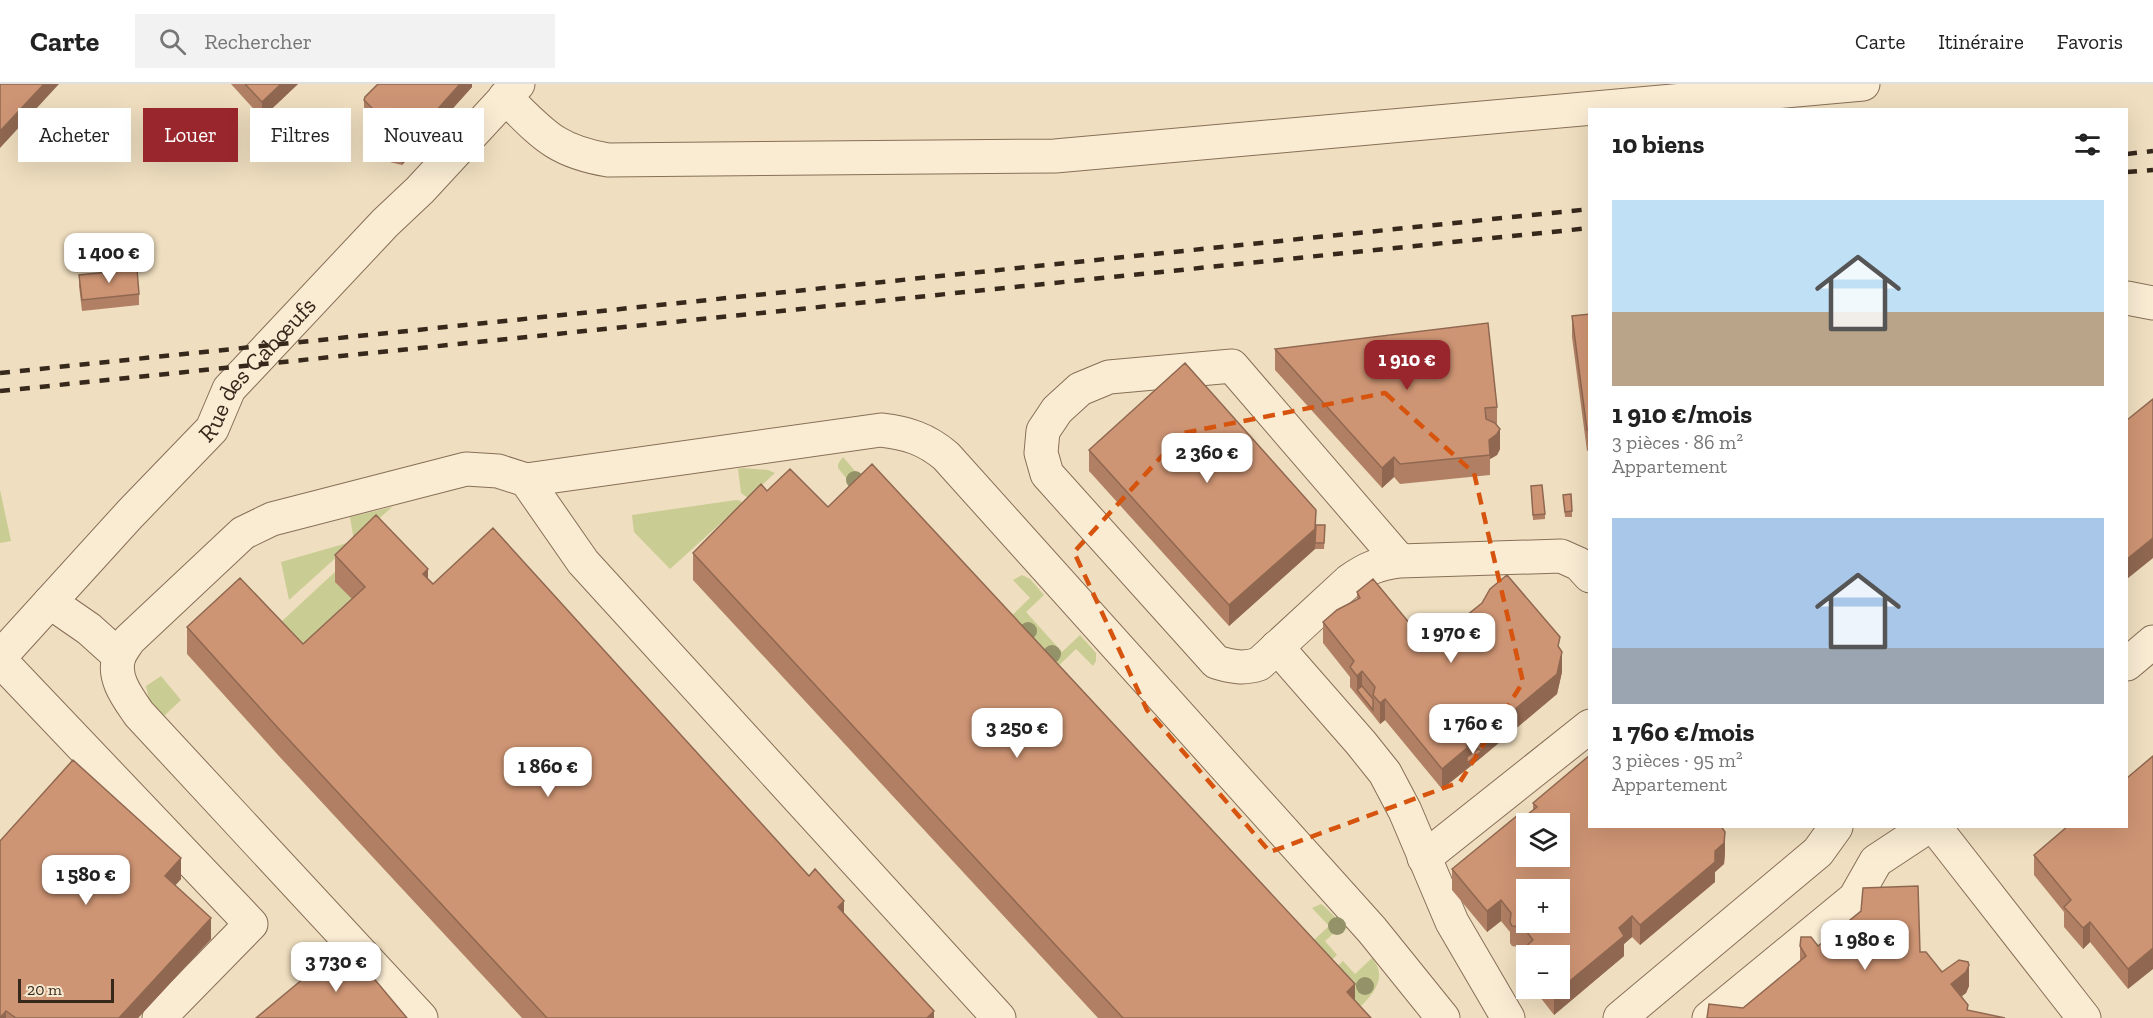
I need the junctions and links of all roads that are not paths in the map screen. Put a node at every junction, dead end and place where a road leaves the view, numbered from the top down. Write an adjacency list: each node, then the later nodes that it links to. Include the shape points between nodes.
1 (1863, 84): 3 (street)
2 (511, 91): 3 (street, via 551,141 576,154 608,160 1055,156); 9 (street, Rue des Cabœufs, via 229,389 212,429)
3 (1664, 93)
4 (2128, 298): 5 (street)
5 (2153, 303)
6 (526, 480): 12 (street, via 498,471 466,469 272,519 243,533 129,640); 22 (street, via 583,562); 23 (street, via 881,430 923,439 946,456 1272,818 1372,930)
7 (1400, 561): 8 (street, via 1561,556 1580,564); 11 (street, via 1366,569); 11 (street, via 1232,366 1109,377 1080,389 1057,410 1043,431 1041,453 1047,474 1216,662 1248,668 1259,664)
8 (1588, 574)
9 (50, 602): 12 (street); 13 (street, Rue des Cabœufs)
10 (2153, 642): 14 (street)
11 (1277, 647): 19 (street, via 1385,773)
12 (119, 656): 21 (street, via 120,682 139,714)
13 (0, 658): 20 (street, via 251,924)
14 (2128, 663)
15 (1588, 728): 19 (street)
16 (1835, 828): 25 (street, via 1818,852)
17 (1926, 828): 26 (street, via 1876,861 1855,898)
18 (1936, 828): 27 (street)
19 (1424, 858): 24 (street, via 1452,922)
20 (159, 1018)
21 (421, 1018)
22 (999, 1018)
23 (1443, 1018)
24 (1508, 1018)
25 (1620, 1018)
26 (1709, 1018)
27 (2084, 1018)

